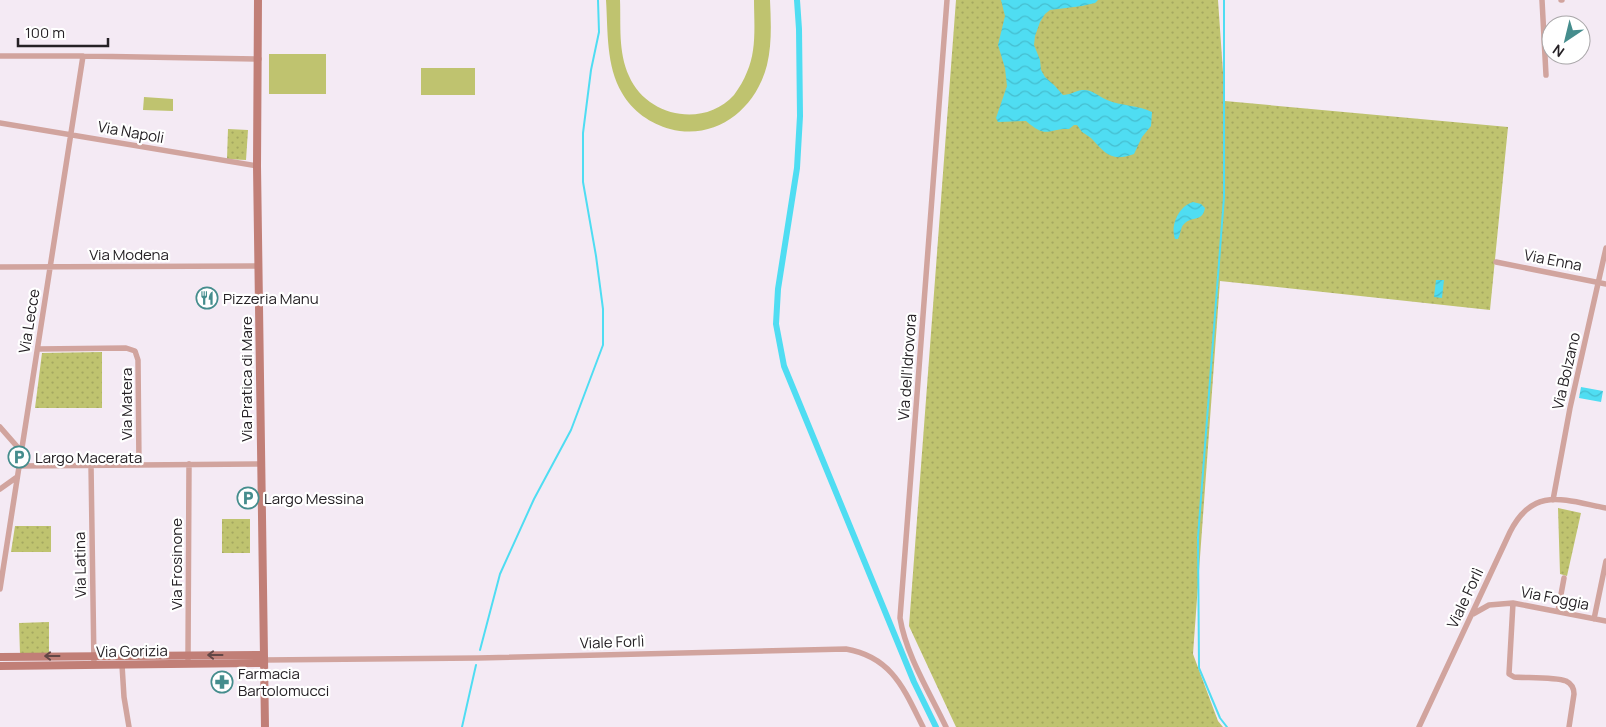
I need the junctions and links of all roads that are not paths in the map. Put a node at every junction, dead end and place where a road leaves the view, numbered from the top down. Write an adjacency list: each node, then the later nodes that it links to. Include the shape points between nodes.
1 (258, 0): 6 (street, Via Pratica di Mare)
2 (946, 0): 48 (street, Via dell'Idrovora, via 900,618 909,650)
3 (1542, 0): 7 (street)
4 (0, 56): 5 (street)
5 (83, 56): 6 (street); 9 (street, Via Lecce)
6 (259, 59): 10 (street, Via Pratica di Mare)
7 (1546, 75)
8 (0, 123): 9 (street, Via Napoli)
9 (70, 134): 10 (street, Via Napoli); 15 (street, Via Lecce)
10 (257, 166): 13 (street, Via Pratica di Mare)
11 (1606, 248): 16 (street, Via Bolzano)
12 (1496, 262): 16 (street, Via Enna)
13 (259, 266): 15 (street, Via Modena); 22 (street, Via Pratica di Mare)
14 (0, 267): 15 (street, Via Modena)
15 (50, 267): 18 (street, Via Lecce)
16 (1599, 282): 17 (street, Via Enna); 28 (street, Via Bolzano)
17 (1606, 284)
18 (38, 349): 20 (street, Via Lecce); 24 (street, Via Matera, via 126,348 135,351 138,360)
19 (0, 427): 20 (street)
20 (21, 451): 25 (street, Via Lecce)
21 (189, 464): 22 (street); 24 (street); 41 (street, Via Frosinone)
22 (260, 464): 40 (street, Via Pratica di Mare)
23 (91, 465): 24 (street); 25 (street); 38 (street, Via Latina)
24 (139, 465)
25 (19, 466): 26 (street, Via Lecce)
26 (17, 477): 27 (street); 32 (street, Via Lecce)
27 (0, 489)
28 (1552, 500): 29 (street); 35 (street, Viale Forlì, via 1532,505 1520,515)
29 (1606, 508)
30 (1606, 561): 36 (street)
31 (1564, 578): 34 (street)
32 (0, 589)
33 (1513, 603): 34 (street, Via Foggia); 35 (street, Via Foggia, via 1489,605); 50 (street, via 1509,674 1562,680 1570,684 1574,694)
34 (1558, 611): 36 (street, Via Foggia)
35 (1471, 616): 49 (street, Viale Forlì)
36 (1594, 619): 37 (street, Via Foggia)
37 (1606, 621)
38 (93, 656): 39 (street, Via Gorizia, one-way to 39); 41 (street, Via Gorizia); 42 (street, Via Latina)
39 (0, 657)
40 (264, 659): 41 (street, Via Gorizia); 46 (street, Via Pratica di Mare); 47 (street, Viale Forlì, via 478,658 846,649 871,657 893,674)
41 (188, 660): 43 (street, Via Gorizia)
42 (94, 665): 43 (street, Via Gorizia); 44 (street, Via Gorizia)
43 (122, 665): 45 (street)
44 (0, 666)
45 (129, 727)
46 (265, 727)
47 (923, 727)
48 (946, 727)
49 (1419, 727)
50 (1569, 727)

